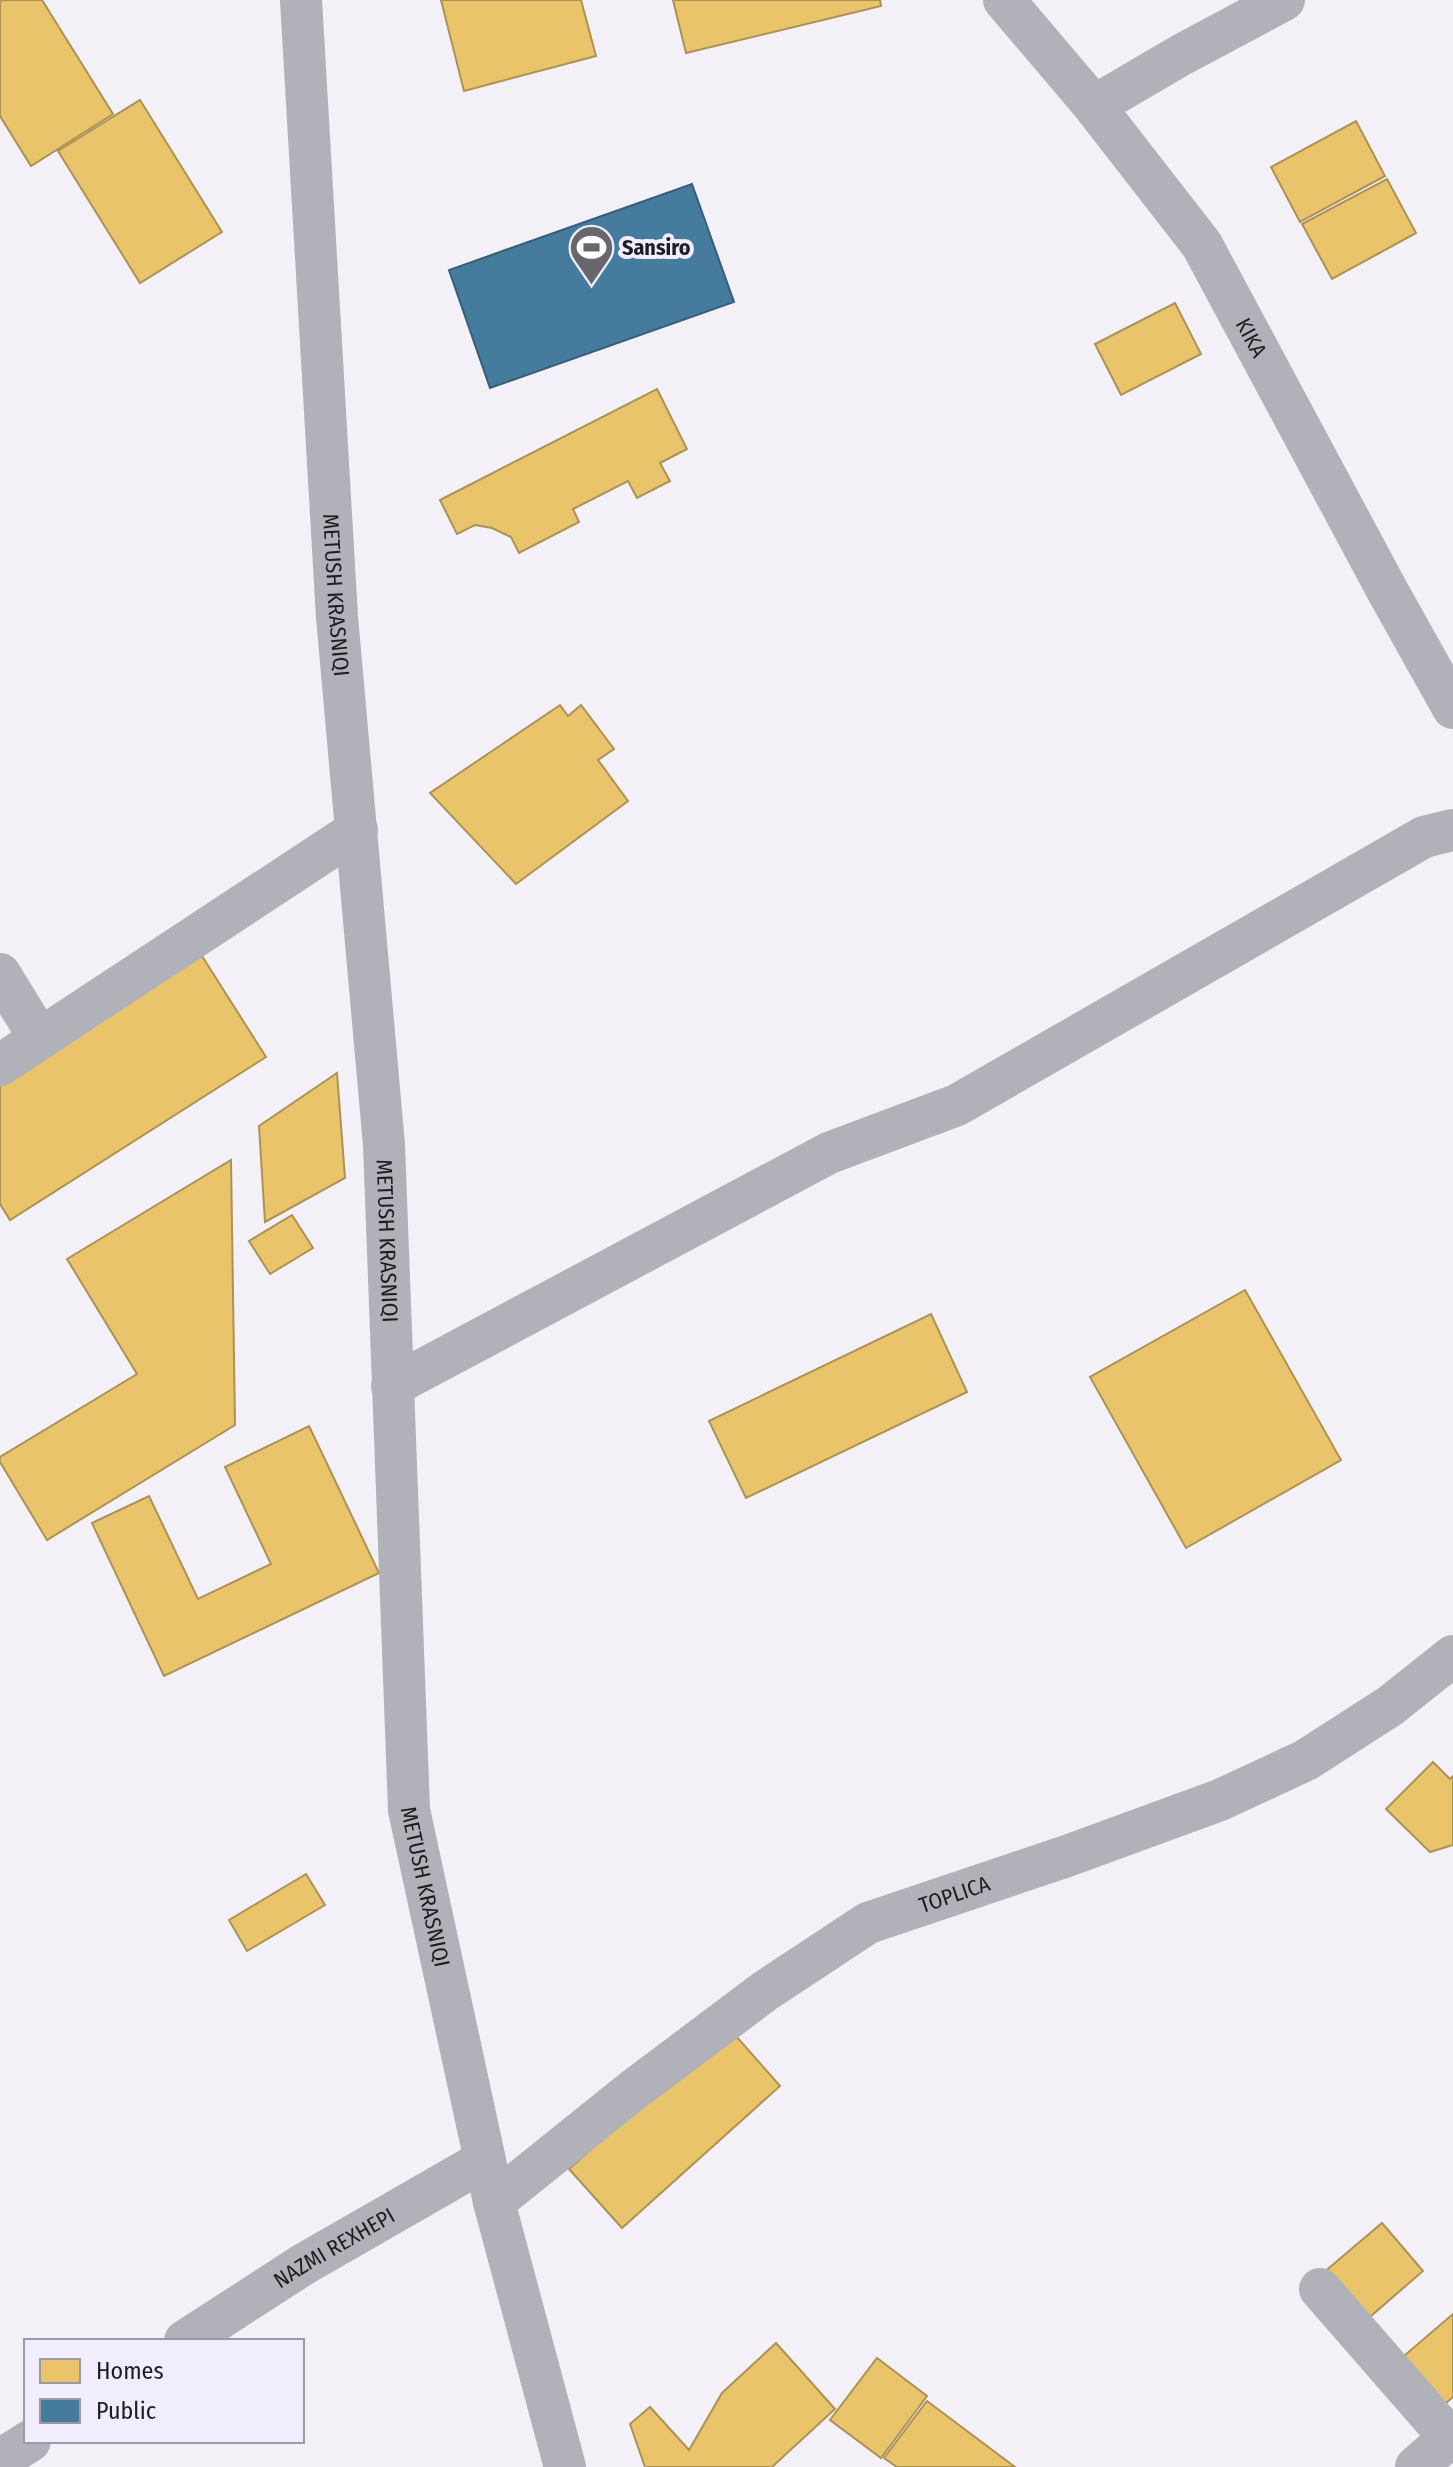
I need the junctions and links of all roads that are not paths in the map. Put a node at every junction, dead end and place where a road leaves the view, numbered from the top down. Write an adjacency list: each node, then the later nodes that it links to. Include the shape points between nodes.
1 (301, 0): 6 (street, METUSH KRASNIQI, via 337,617)
2 (1004, 0): 4 (street, KIKA)
3 (1284, 0): 4 (street)
4 (1094, 106): 5 (street, KIKA, via 1202,245)
5 (1453, 708)
6 (357, 830): 9 (street); 11 (street, METUSH KRASNIQI, via 384,1145)
7 (1453, 830): 11 (street, via 1424,837 957,1105 829,1153)
8 (0, 974): 9 (street)
9 (40, 1039): 10 (street)
10 (0, 1065)
11 (392, 1386): 13 (street, METUSH KRASNIQI, via 409,1810)
12 (1453, 1656): 14 (street, TOPLICA, via 1390,1706 1306,1760 1220,1800 868,1923 765,1991)
13 (485, 2160): 14 (street, METUSH KRASNIQI); 16 (street, NAZMI REXHEPI, via 304,2264)
14 (494, 2202): 20 (street, METUSH KRASNIQI)
15 (1320, 2289): 17 (street)
16 (188, 2339)
17 (1451, 2436): 21 (street)
18 (27, 2443): 19 (street)
19 (0, 2460)
20 (565, 2467)
21 (1416, 2467)

